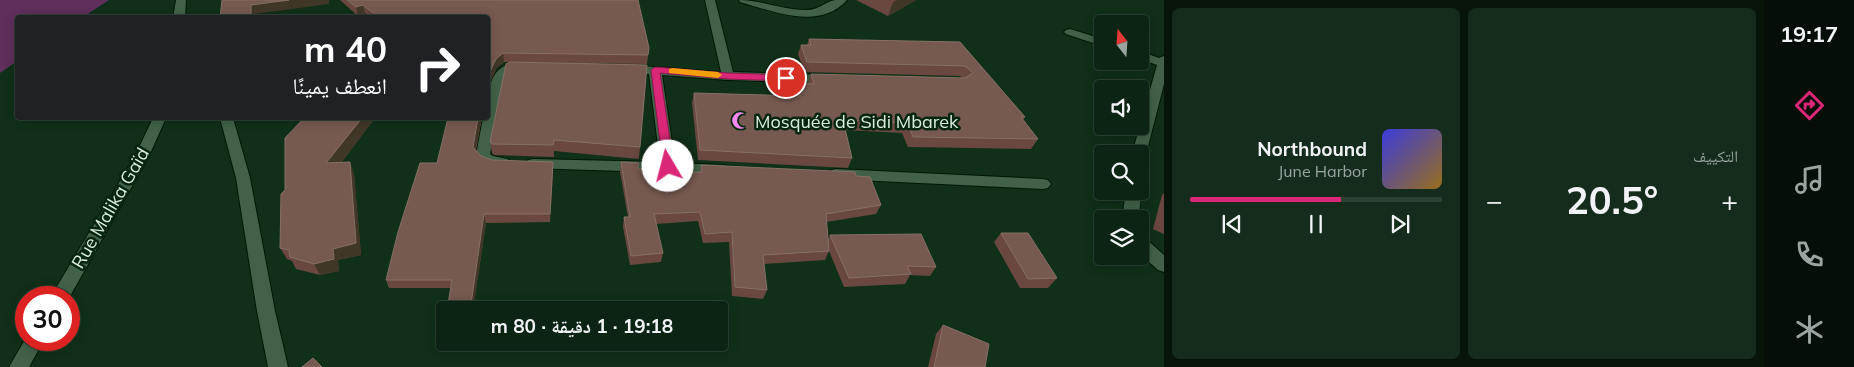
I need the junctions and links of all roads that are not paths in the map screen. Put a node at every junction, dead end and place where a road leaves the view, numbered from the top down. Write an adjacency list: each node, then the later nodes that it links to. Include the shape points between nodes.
1 (181, 0): 5 (street)
2 (710, 0): 13 (street)
3 (744, 0): 4 (street, via 804,14 820,12)
4 (842, 0)
5 (179, 15)
6 (1070, 32): 7 (street)
7 (1094, 40)
8 (1149, 57): 9 (street)
9 (1164, 61): 19 (street)
10 (537, 68): 15 (street, via 508,67 501,72)
11 (616, 69): 12 (street)
12 (655, 70): 13 (street); 20 (street)
13 (728, 76): 14 (street)
14 (844, 79)
15 (490, 118)
16 (158, 120): 26 (street, Rue Malika Gaïd, via 142,156)
17 (227, 120): 29 (street, via 243,178)
18 (490, 120): 20 (street, via 483,156 489,161)
19 (1141, 145)
20 (668, 166): 21 (street)
21 (738, 170)
22 (826, 174): 23 (street)
23 (1043, 184)
24 (1149, 252): 25 (street)
25 (1164, 265)
26 (66, 286)
27 (28, 351): 28 (street)
28 (19, 367)
29 (278, 367)

